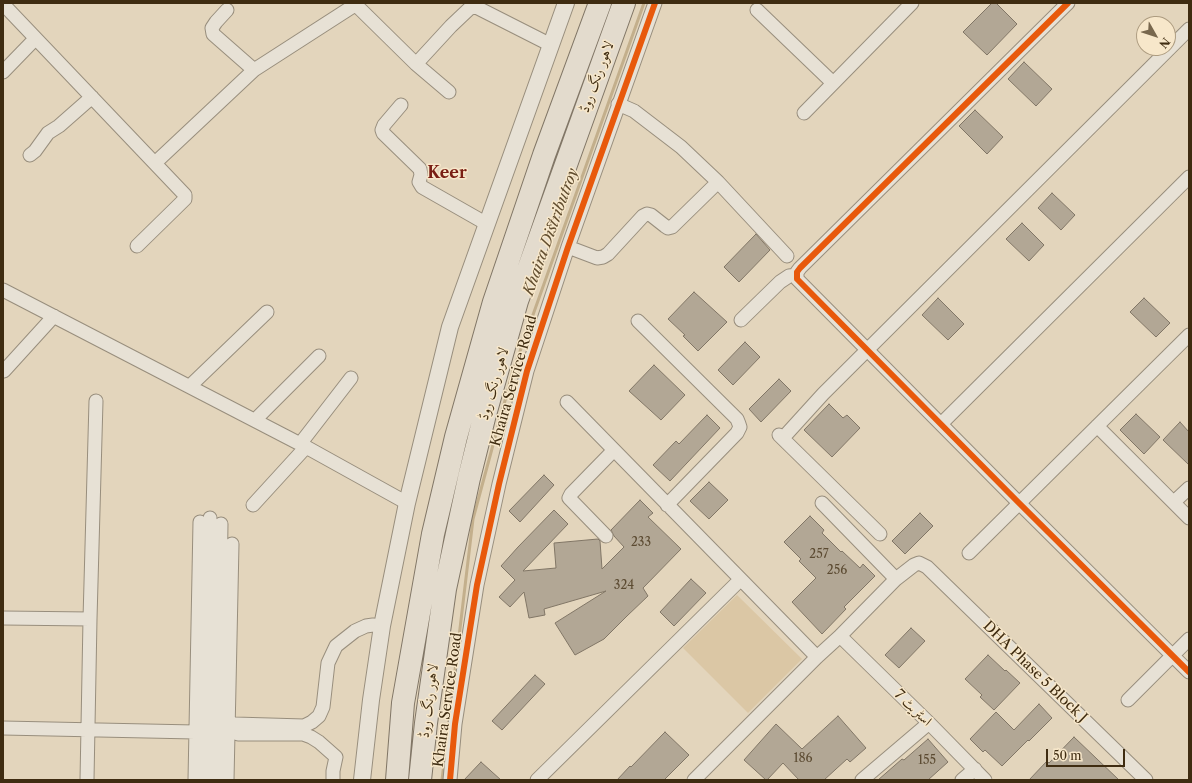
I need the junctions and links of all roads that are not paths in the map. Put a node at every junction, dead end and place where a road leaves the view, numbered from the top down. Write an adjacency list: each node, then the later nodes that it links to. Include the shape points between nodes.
1 (566, 3): 13 (street)
2 (600, 3): 87 (highway, لاہور رنگ روڈ, via 494,302 456,437 433,534 403,703)
3 (624, 3): 88 (highway, لاہور رنگ روڈ, via 517,301 484,418 445,589)
4 (655, 3): 20 (street, Khaira Service Road)
5 (912, 3): 17 (street)
6 (1068, 3): 31 (street, via 800,268)
7 (3, 4): 12 (street)
8 (357, 4): 14 (street); 15 (street)
9 (226, 10): 15 (street, via 212,28 213,34)
10 (757, 10): 17 (street)
11 (1189, 29): 38 (street)
12 (35, 39): 16 (street); 19 (street)
13 (551, 45): 14 (street, via 476,8 470,8); 27 (street)
14 (416, 64): 18 (street)
15 (254, 70): 24 (street)
16 (3, 72)
17 (833, 83): 22 (street)
18 (449, 92)
19 (92, 97): 23 (street, via 48,133); 24 (street)
20 (618, 104): 26 (street, via 634,112 681,147); 29 (street, Khaira Service Road)
21 (401, 105): 27 (street, via 382,130 420,169 419,182 422,187)
22 (804, 113)
23 (30, 155)
24 (155, 164): 28 (street, via 186,199)
25 (1189, 177): 46 (street)
26 (718, 182): 29 (street, via 672,227 664,226 647,214 603,257 597,258); 30 (street)
27 (487, 224): 52 (street, via 450,327)
28 (137, 246)
29 (568, 247): 89 (street, Khaira Service Road, via 527,371 499,484 476,593 455,724)
30 (786, 256)
31 (797, 275): 35 (street, via 789,276 780,282); 38 (street, via 799,281)
32 (3, 290): 34 (street)
33 (267, 312): 42 (street)
34 (54, 316): 40 (street); 42 (street)
35 (741, 320)
36 (638, 321): 56 (street, via 737,419 739,424 737,433)
37 (1189, 335): 47 (street)
38 (868, 351): 46 (street); 60 (street, via 781,437)
39 (319, 356): 45 (street)
40 (4, 371)
41 (351, 378): 48 (street)
42 (190, 386): 45 (street)
43 (96, 400): 67 (street)
44 (566, 402): 49 (street)
45 (255, 420): 48 (street)
46 (941, 424): 54 (street)
47 (1098, 426): 51 (street); 54 (street)
48 (303, 445): 52 (street); 55 (street)
49 (614, 450): 56 (street); 61 (street, via 569,498)
50 (1189, 488): 51 (street)
51 (1174, 502): 57 (street)
52 (407, 503): 68 (street)
53 (822, 503): 64 (street)
54 (1019, 503): 63 (street); 71 (street)
55 (253, 505)
56 (667, 505): 65 (street)
57 (1189, 518)
58 (205, 520): 78 (street)
59 (221, 524): 78 (street)
60 (880, 534)
61 (606, 536)
62 (232, 544): 78 (street)
63 (969, 552)
64 (896, 578): 69 (street); 95 (street, DHA Phase 5 Block J, via 914,564 924,564)
65 (740, 580): 72 (street); 90 (street)
66 (3, 618): 67 (street)
67 (90, 619): 77 (street)
68 (382, 626): 78 (street, via 366,626 336,646 328,663 323,707 319,716 312,722 304,726 235,724); 86 (street)
69 (840, 636): 72 (street); 75 (street, اسٹریٹ 7)
70 (1189, 639): 71 (street)
71 (1172, 655): 73 (street); 74 (street)
72 (817, 657): 91 (street)
73 (1189, 672)
74 (1128, 700)
75 (929, 723): 79 (street, اسٹریٹ 7); 92 (street)
76 (3, 728): 77 (street)
77 (88, 729): 78 (street); 80 (street)
78 (211, 731): 81 (street); 82 (street); 83 (street); 84 (street); 85 (street, via 311,736 336,757)
79 (975, 769): 93 (street); 94 (street, اسٹریٹ 7)
80 (87, 780)
81 (195, 780)
82 (205, 780)
83 (217, 780)
84 (227, 780)
85 (333, 780)
86 (362, 780)
87 (397, 780)
88 (420, 780)
89 (450, 780)
90 (537, 780)
91 (694, 780)
92 (862, 780)
93 (962, 780)
94 (985, 780)
95 (1146, 780)

